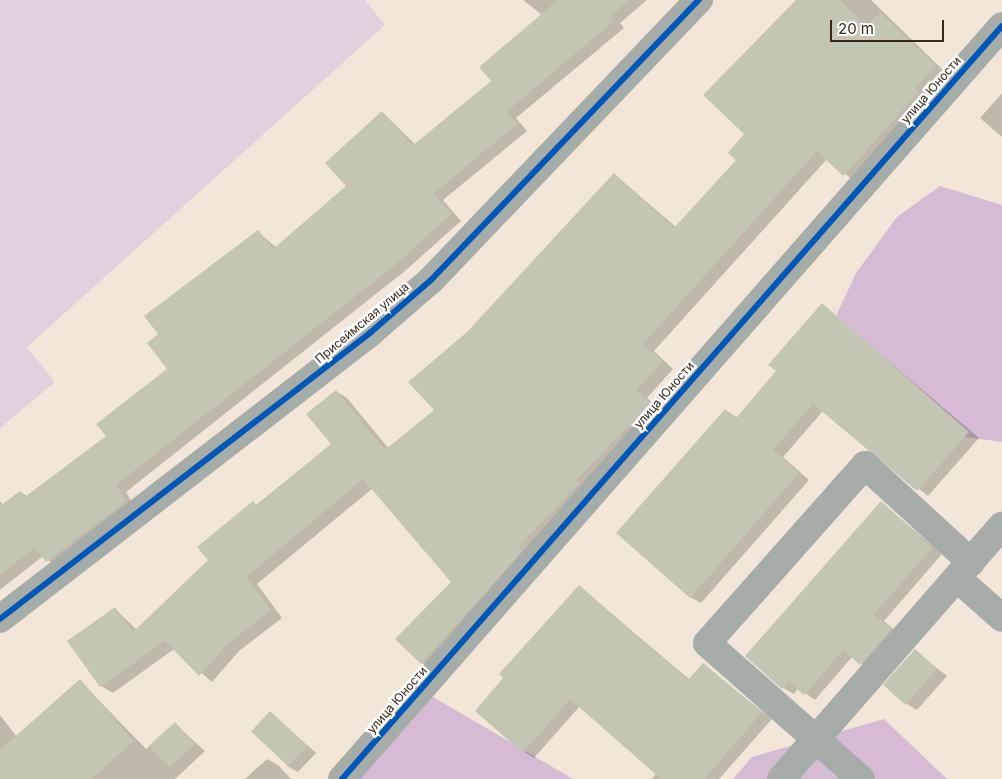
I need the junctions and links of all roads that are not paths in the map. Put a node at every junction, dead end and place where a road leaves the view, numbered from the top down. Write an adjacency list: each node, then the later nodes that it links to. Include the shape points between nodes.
1 (699, 0): 6 (street, Присеймская улица, via 431,280 372,332)
2 (1002, 26): 8 (street, улица Юности)
3 (1002, 526): 4 (street)
4 (964, 570): 5 (street); 7 (street); 7 (street, via 865,465 707,643)
5 (1002, 618)
6 (0, 619)
7 (816, 739): 9 (street); 10 (street)
8 (342, 779)
9 (781, 779)
10 (861, 779)

